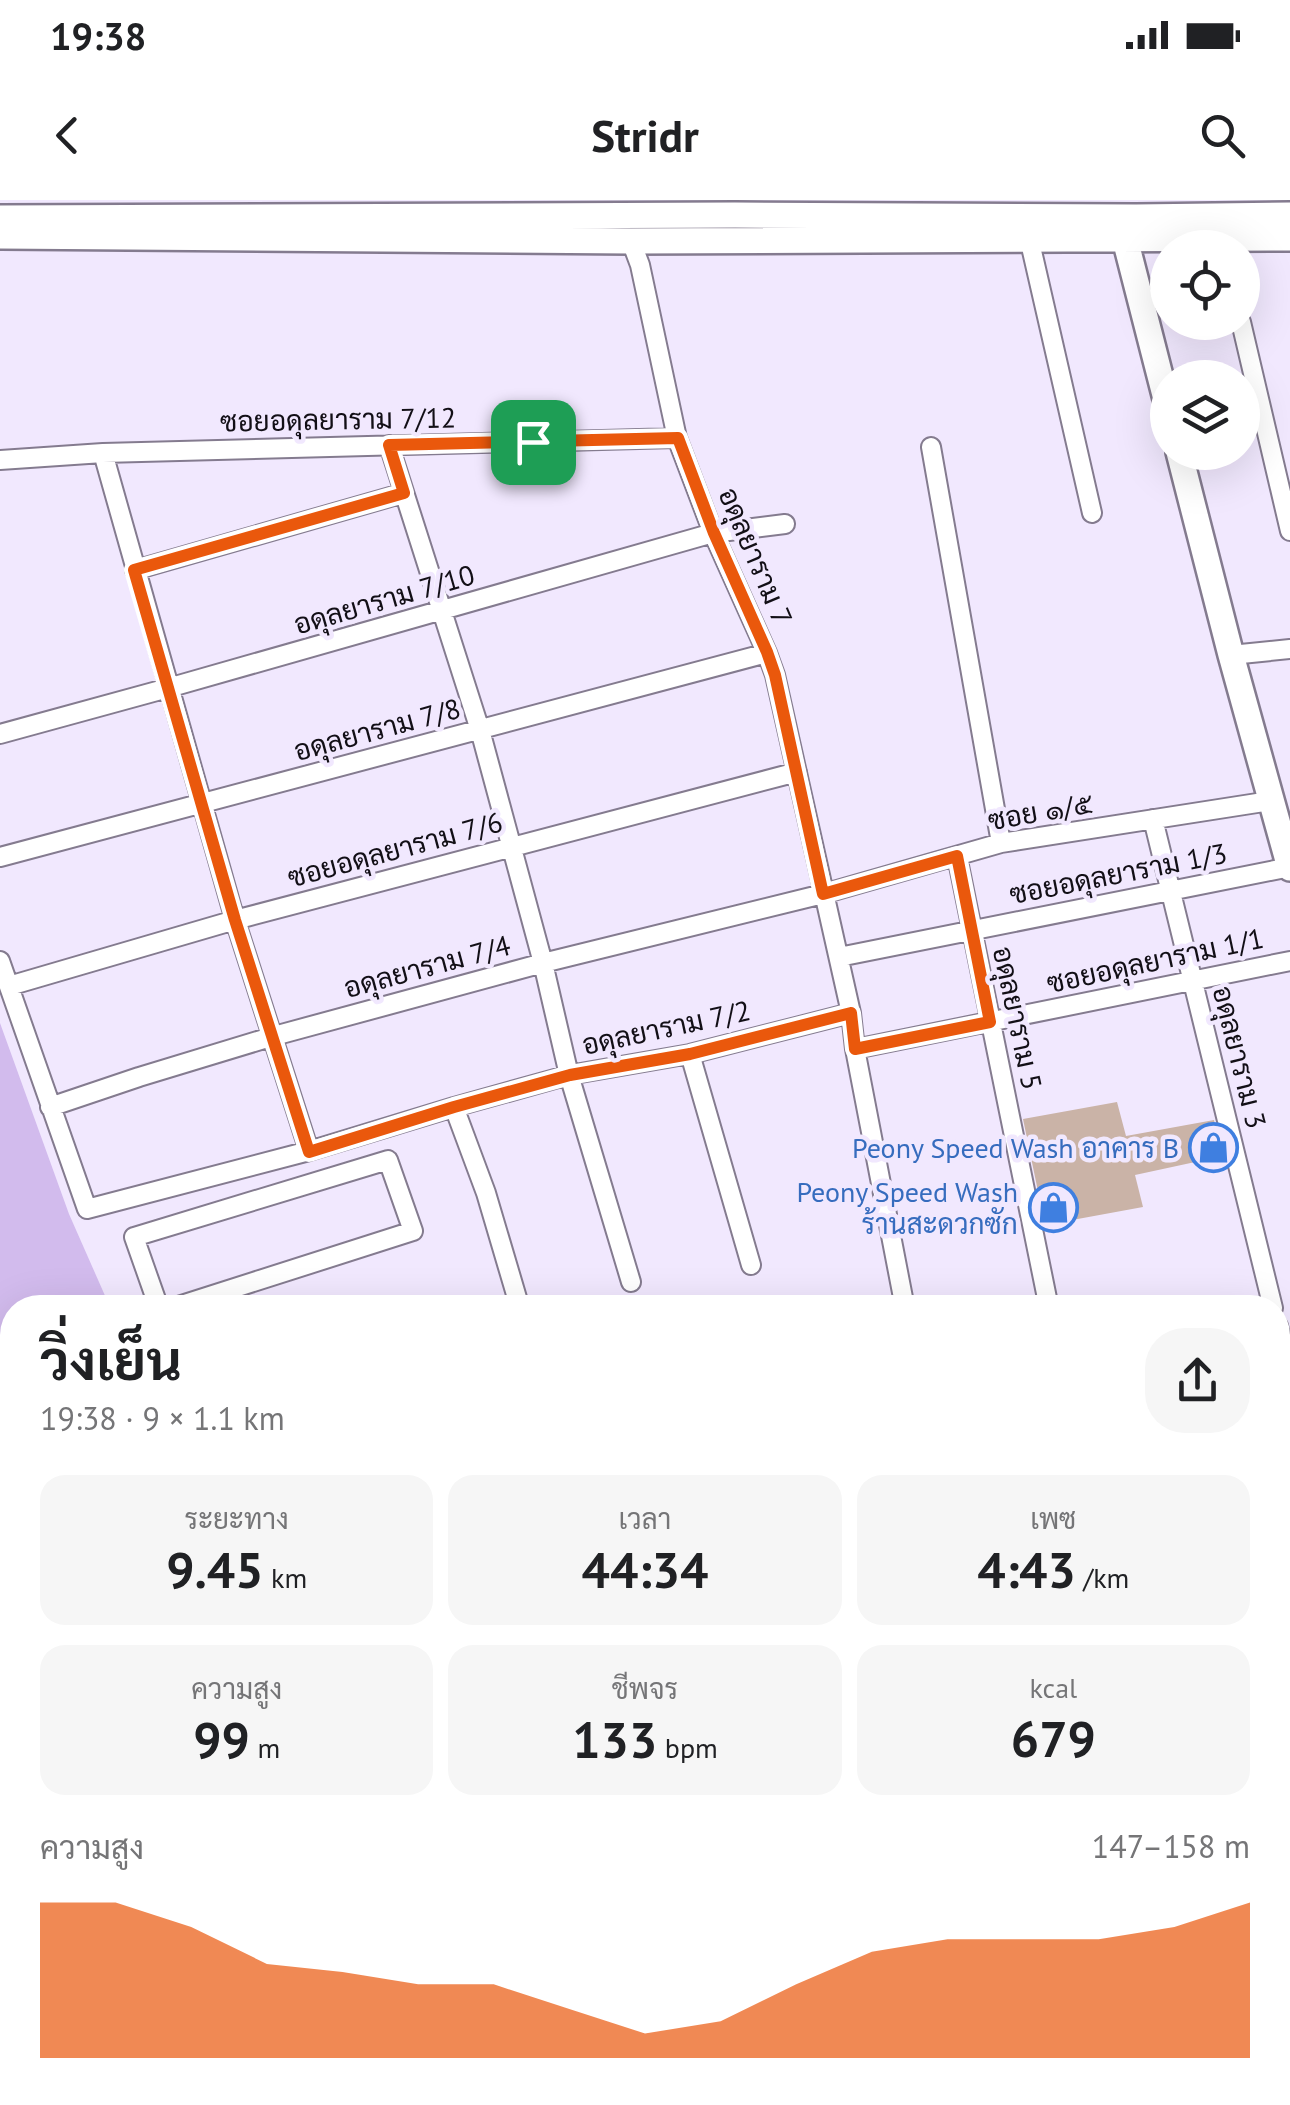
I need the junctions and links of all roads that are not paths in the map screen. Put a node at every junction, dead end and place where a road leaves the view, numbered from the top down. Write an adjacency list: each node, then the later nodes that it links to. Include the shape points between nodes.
1 (1186, 200): 5 (main road)
2 (1280, 200): 3 (main road)
3 (1290, 202)
4 (1290, 215): 7 (main road)
5 (1073, 217): 6 (main road); 7 (main road)
6 (0, 218)
7 (1229, 222): 10 (main road); 11 (main road)
8 (0, 236): 12 (main road)
9 (1029, 238): 11 (main road); 12 (main road); 22 (street)
10 (1290, 238)
11 (1125, 239): 14 (main road)
12 (631, 241): 15 (street, อดุลยาราม 7)
13 (1245, 340): 24 (street)
14 (1156, 360)
15 (678, 438): 16 (street, ซอยอดุลยาราม 7/12); 25 (street, อดุลยาราม 7)
16 (389, 445): 18 (street, ซอยอดุลยาราม 7/12); 21 (street)
17 (931, 446): 38 (street)
18 (103, 452): 19 (street, ซอยอดุลยาราม 7/12); 26 (street)
19 (0, 460)
20 (1184, 470): 30 (main road)
21 (404, 493): 26 (street); 27 (street)
22 (1092, 513)
23 (784, 524): 25 (street, อดุลยาราม 7/10)
24 (1290, 531)
25 (714, 533): 27 (street, อดุลยาราม 7/10); 29 (street, อดุลยาราม 7)
26 (134, 570): 31 (street)
27 (441, 611): 31 (street, อดุลยาราม 7/10); 32 (street)
28 (1290, 649): 30 (street)
29 (767, 652): 32 (street, อดุลยาราม 7/8); 34 (street, อดุลยาราม 7)
30 (1231, 655): 35 (main road)
31 (168, 688): 33 (street, อดุลยาราม 7/10); 36 (street)
32 (480, 730): 36 (street, อดุลยาราม 7/8); 39 (street)
33 (0, 734)
34 (796, 772): 39 (street, ซอยอดุลยาราม 7/6); 44 (street, อดุลยาราม 7)
35 (1270, 801): 37 (street, ซอย ๑/๕); 42 (main road)
36 (202, 804): 41 (street, อดุลยาราม 7/8); 45 (street)
37 (1153, 819): 38 (street, ซอย ๑/๕); 43 (street, อดุลยาราม 3)
38 (1001, 843): 40 (street, ซอย ๑/๕)
39 (511, 846): 45 (street, ซอยอดุลยาราม 7/6); 50 (street)
40 (957, 856): 44 (street, ซอย ๑/๕); 46 (street, อดุลยาราม 5)
41 (0, 857)
42 (1290, 867): 43 (street, ซอยอดุลยาราม 1/3)
43 (1171, 890): 46 (street, ซอยอดุลยาราม 1/3); 51 (street, อดุลยาราม 3)
44 (823, 894): 47 (street, อดุลยาราม 7); 50 (street, อดุลยาราม 7/4)
45 (235, 920): 52 (street, ซอยอดุลยาราม 7/6); 55 (street)
46 (972, 930): 47 (street, ซอยอดุลยาราม 1/3); 54 (street, อดุลยาราม 5)
47 (838, 957): 53 (street, อดุลยาราม 7)
48 (1290, 961): 51 (street, ซอยอดุลยาราม 1/1)
49 (0, 962): 52 (street)
50 (543, 963): 55 (street, อดุลยาราม 7/4); 58 (street)
51 (1192, 980): 54 (street, ซอยอดุลยาราม 1/1); 71 (street, อดุลยาราม 3)
52 (9, 986): 59 (street)
53 (851, 1013): 56 (street, อดุลยาราม 7); 57 (street, อดุลยาราม 7/2)
54 (990, 1022): 56 (street, ซอยอดุลยาราม 1/1); 70 (street, อดุลยาราม 5)
55 (274, 1036): 59 (street, อดุลยาราม 7/4); 61 (street)
56 (855, 1049): 69 (street, อดุลยาราม 7)
57 (690, 1054): 58 (street, อดุลยาราม 7/2); 64 (street)
58 (570, 1075): 60 (street, อดุลยาราม 7/2); 65 (street)
59 (50, 1107): 62 (street, อดุลยาราม 7/2, via 88,1209)
60 (454, 1107): 61 (street, อดุลยาราม 7/2); 68 (street)
61 (309, 1152): 62 (street, อดุลยาราม 7/2)
62 (246, 1168): 63 (street)
63 (256, 1200): 66 (street, via 134,1237); 67 (street, via 388,1160 414,1232)
64 (751, 1265)
65 (630, 1282)
66 (154, 1295)
67 (213, 1295)
68 (516, 1295)
69 (902, 1295)
70 (1046, 1295)
71 (1270, 1295)

